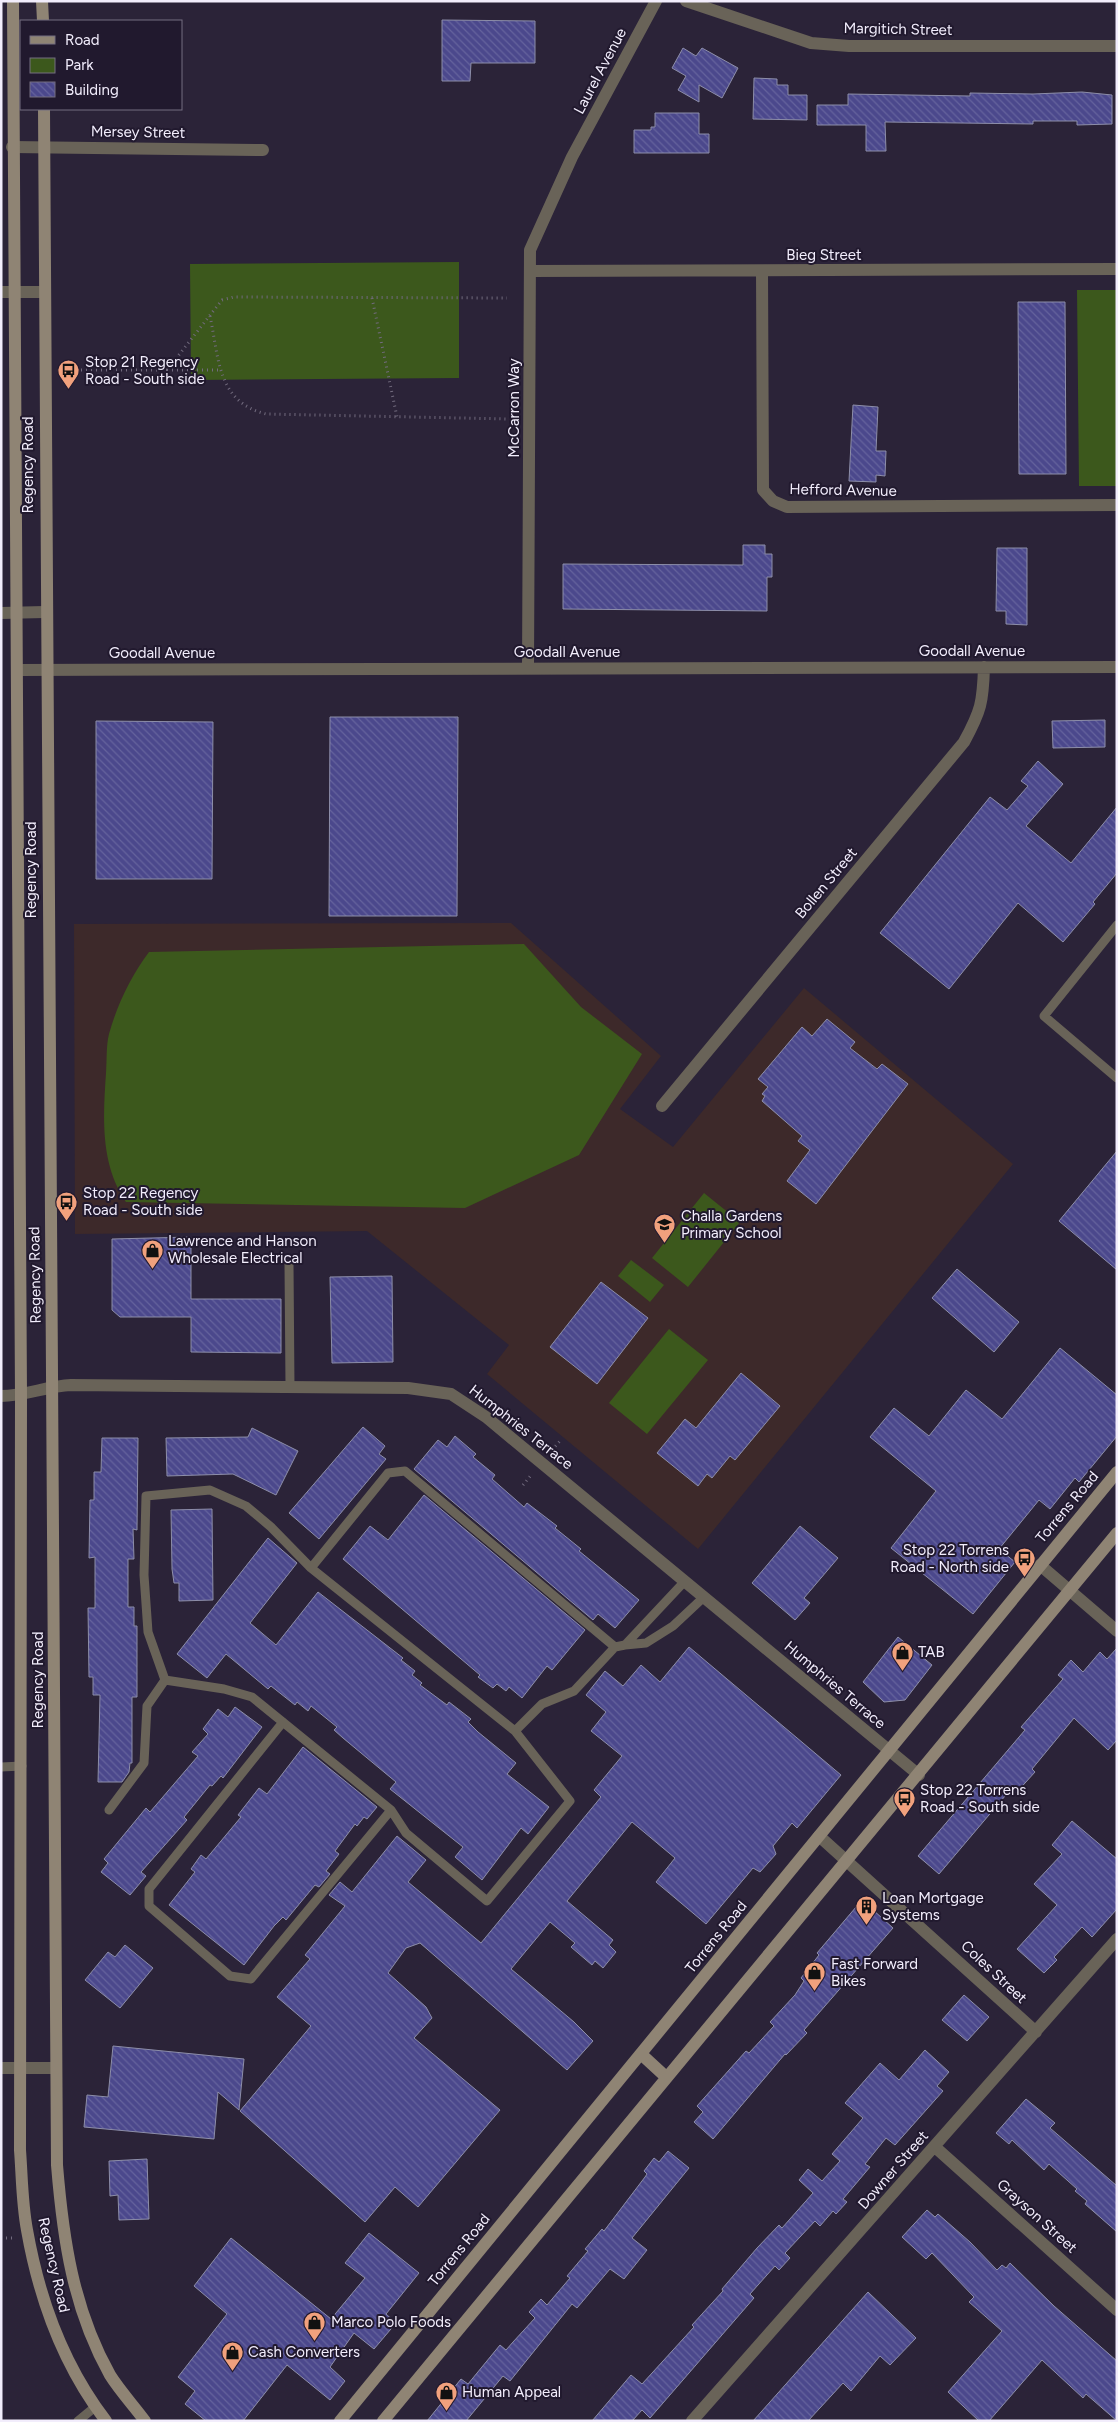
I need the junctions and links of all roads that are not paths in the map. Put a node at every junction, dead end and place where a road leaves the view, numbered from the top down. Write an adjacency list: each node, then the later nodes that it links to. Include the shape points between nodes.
1 (13, 1): 8 (main road, Regency Road)
2 (42, 1): 5 (main road)
3 (656, 1): 11 (street, Laurel Avenue)
4 (686, 1): 6 (street, Margitich Street, via 811,43 849,46)
5 (43, 20)
6 (1117, 46)
7 (44, 110): 9 (main road, Regency Road)
8 (12, 147): 9 (street, Mersey Street); 15 (main road, Regency Road)
9 (44, 147): 10 (street, Mersey Street); 16 (main road, Regency Road)
10 (263, 150)
11 (572, 157): 13 (street, McCarron Way, via 530,250)
12 (1117, 269): 14 (street, Bieg Street)
13 (530, 271): 14 (street, Bieg Street); 23 (street, McCarron Way)
14 (762, 271): 17 (street, Hefford Avenue, via 763,490 773,501 787,508)
15 (7, 292): 16 (street); 20 (main road, Regency Road)
16 (44, 292): 18 (main road, Regency Road)
17 (1117, 505)
18 (45, 612): 20 (street); 25 (main road, Regency Road)
19 (1, 613): 20 (street)
20 (15, 613): 24 (main road, Regency Road)
21 (984, 667): 22 (street, Goodall Avenue); 23 (street, Goodall Avenue); 28 (street, Bollen Street, via 979,716 964,742)
22 (1117, 667)
23 (528, 668): 25 (street, Goodall Avenue)
24 (17, 670): 25 (street, Goodall Avenue); 33 (main road, Regency Road)
25 (46, 670): 30 (main road, Regency Road)
26 (1117, 925): 27 (lane, via 1044,1016)
27 (1117, 1078)
28 (662, 1106)
29 (289, 1264): 31 (lane)
30 (53, 1386): 31 (street, Humphries Terrace); 33 (street, Humphries Terrace); 60 (main road, Regency Road)
31 (290, 1386): 38 (street, Humphries Terrace, via 408,1388 450,1394 486,1418)
32 (1, 1396): 33 (street, Humphries Terrace)
33 (21, 1396): 48 (main road, Regency Road)
34 (1117, 1472): 36 (main road, Torrens Road)
35 (1117, 1533): 39 (main road)
36 (1040, 1565): 39 (street); 47 (main road, Torrens Road)
37 (311, 1568): 43 (lane, via 388,1473 405,1471); 44 (lane, via 246,1506 210,1490 146,1496 144,1575 148,1632); 46 (lane)
38 (685, 1581): 40 (street, Humphries Terrace); 42 (lane)
39 (1070, 1589): 41 (street); 50 (main road)
40 (704, 1597): 42 (lane, via 673,1626 646,1643); 47 (street, Humphries Terrace)
41 (1117, 1631)
42 (626, 1645): 43 (lane)
43 (615, 1647): 46 (lane, via 574,1691 542,1704)
44 (165, 1680): 45 (lane, via 252,1697); 51 (lane, via 147,1706 144,1763)
45 (283, 1722): 52 (lane); 52 (lane, via 149,1888 150,1906 230,1976 251,1979)
46 (515, 1731): 52 (lane, via 570,1801 487,1901 406,1833)
47 (890, 1752): 50 (street, Humphries Terrace); 53 (main road, Torrens Road)
48 (22, 1766): 49 (lane); 59 (main road, Regency Road)
49 (1, 1767)
50 (918, 1775): 54 (main road)
51 (109, 1810)
52 (392, 1810)
53 (819, 1836): 54 (street, Coles Street); 57 (main road, Torrens Road)
54 (848, 1861): 56 (street, Coles Street); 61 (main road)
55 (1117, 1939): 56 (street, Downer Street)
56 (1036, 2032): 62 (street, Downer Street)
57 (641, 2054): 61 (main road); 68 (main road, Torrens Road)
58 (1, 2068): 59 (street)
59 (20, 2068): 60 (street); 64 (main road, Regency Road, via 20,2150 27,2229 49,2318 73,2372)
60 (56, 2068): 67 (main road, Regency Road, via 57,2165 68,2261 86,2325 111,2376)
61 (666, 2077): 69 (main road)
62 (935, 2146): 63 (street, Grayson Street); 70 (street, Downer Street)
63 (1117, 2310)
64 (95, 2407): 65 (lane); 66 (main road, Regency Road)
65 (78, 2421)
66 (106, 2421)
67 (145, 2421)
68 (340, 2421)
69 (383, 2421)
70 (692, 2421)

